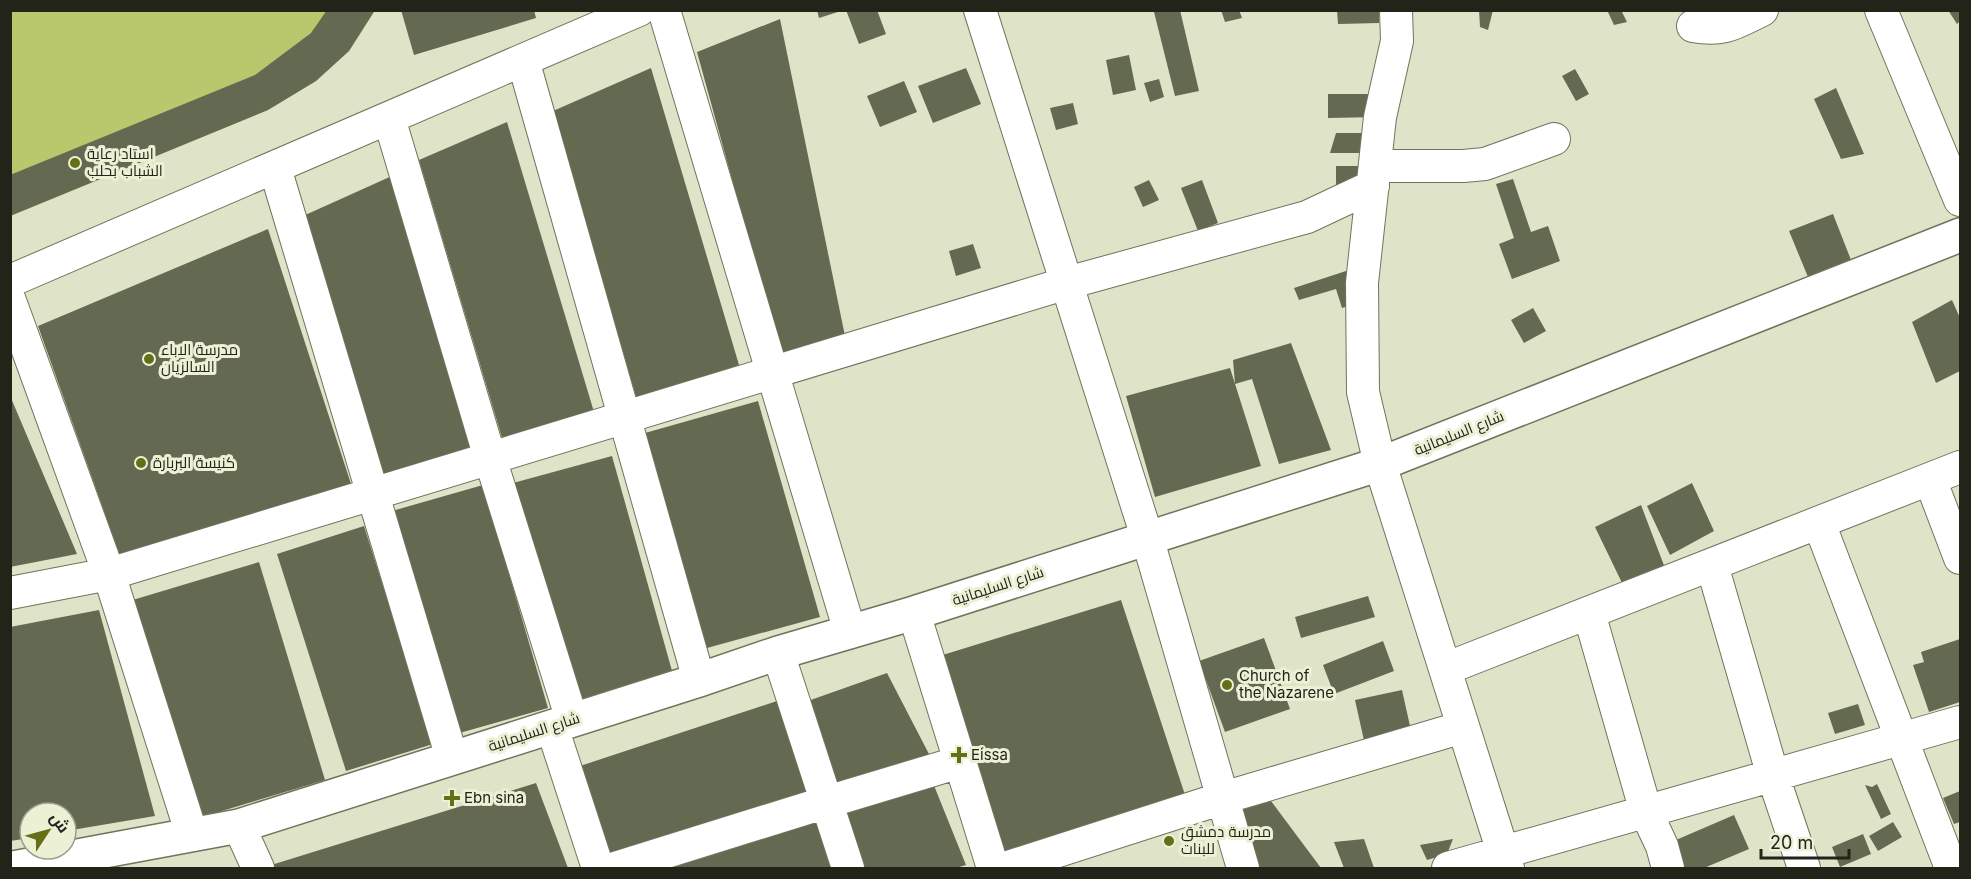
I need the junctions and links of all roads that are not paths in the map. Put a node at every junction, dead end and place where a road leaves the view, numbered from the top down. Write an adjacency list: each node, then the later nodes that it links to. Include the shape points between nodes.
1 (639, 10): 8 (street)
2 (664, 10): 18 (street)
3 (980, 10): 16 (street)
4 (1396, 10): 12 (street, via 1397,41 1380,117)
5 (1762, 10): 7 (street, via 1724,28)
6 (1881, 10): 13 (street)
7 (1693, 26)
8 (523, 60): 9 (street); 19 (street)
9 (389, 118): 11 (street); 20 (street)
10 (1554, 139): 12 (street, via 1485,164)
11 (275, 168): 15 (street); 24 (street)
12 (1374, 176): 16 (street, via 1307,217); 21 (street, via 1362,283 1363,392)
13 (1960, 200)
14 (1960, 235): 21 (main road, شارع السليمانية)
15 (10, 281)
16 (1067, 283): 18 (street); 26 (street)
17 (10, 301): 29 (street)
18 (772, 372): 19 (street); 33 (street)
19 (625, 417): 20 (street); 36 (street)
20 (490, 458): 24 (street); 38 (street)
21 (1380, 464): 26 (main road, شارع السليمانية); 35 (street)
22 (1960, 467): 23 (street)
23 (1930, 479): 25 (street); 27 (street)
24 (372, 494): 29 (street); 41 (street)
25 (1819, 523): 28 (street); 40 (street)
26 (1147, 537): 31 (main road, شارع السليمانية); 44 (street)
27 (1960, 558)
28 (1712, 565): 32 (street); 43 (street)
29 (109, 574): 30 (street); 48 (street)
30 (10, 593)
31 (914, 613): 33 (main road, شارع السليمانية); 42 (street)
32 (1589, 613): 35 (street); 46 (street)
33 (849, 632): 34 (main road, شارع السليمانية)
34 (778, 653): 36 (main road, شارع السليمانية); 45 (street)
35 (1445, 669): 39 (street)
36 (699, 680): 38 (main road, شارع السليمانية)
37 (1960, 722): 40 (street)
38 (562, 724): 41 (main road, شارع السليمانية); 52 (street)
39 (1463, 727): 44 (street); 49 (street)
40 (1902, 739): 43 (street); 61 (street)
41 (452, 758): 47 (main road, شارع السليمانية)
42 (960, 762): 45 (street); 55 (street)
43 (1773, 776): 46 (street); 60 (street)
44 (1223, 798): 56 (street); 57 (street)
45 (827, 802): 53 (street); 54 (street)
46 (1646, 812): 49 (street); 59 (street)
47 (239, 826): 48 (main road, شارع السليمانية); 51 (street)
48 (192, 835): 50 (main road, شارع السليمانية)
49 (1506, 861): 58 (street)
50 (14, 868)
51 (258, 868)
52 (598, 868)
53 (615, 868)
54 (848, 868)
55 (993, 868)
56 (1005, 868)
57 (1243, 868)
58 (1448, 868)
59 (1668, 868)
60 (1804, 868)
61 (1951, 868)

